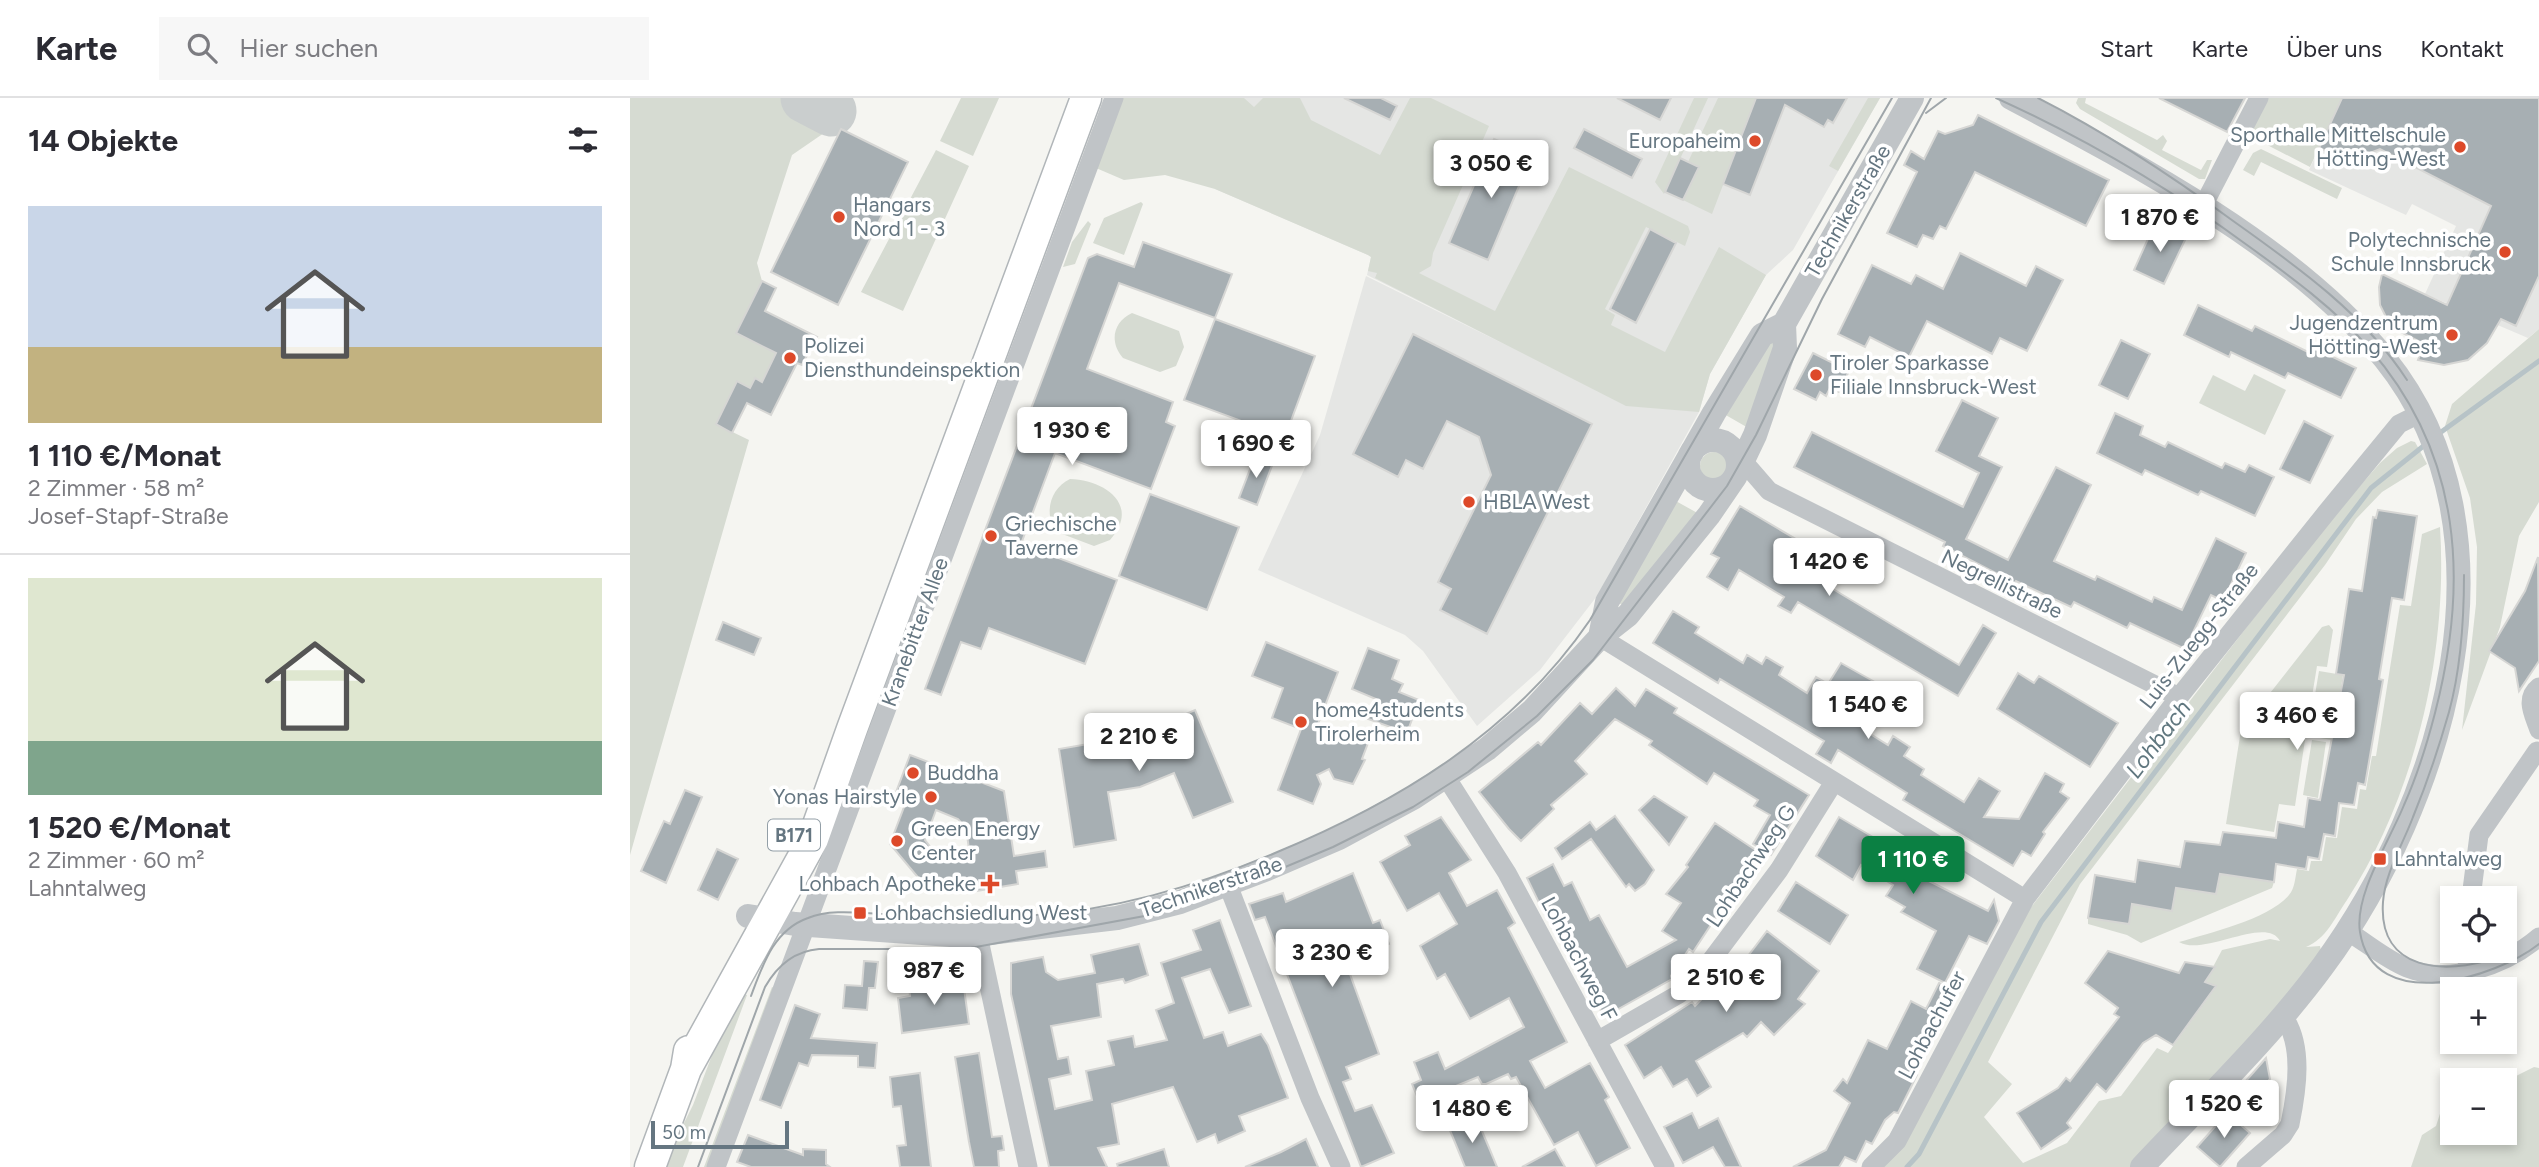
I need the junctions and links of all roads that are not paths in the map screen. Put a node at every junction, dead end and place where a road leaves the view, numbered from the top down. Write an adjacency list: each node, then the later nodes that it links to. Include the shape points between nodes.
1 (1086, 98): 22 (main road, Kranebitter Allee / B171, via 843,756)
2 (1114, 98): 23 (street, Kranebitter Allee)
3 (1912, 98): 7 (street, Technikerstraße)
4 (2011, 98): 6 (street)
5 (2259, 98): 6 (street)
6 (2203, 206): 8 (street, via 2279,261 2352,323 2392,368)
7 (1784, 324): 9 (street, Technikerstraße, via 1762,335); 10 (street, Technikerstraße, via 1785,348)
8 (2426, 424): 14 (street, Luis-Zuegg-Straße, via 2399,424); 24 (street, via 2453,503 2459,551 2449,676 2432,744 2402,828)
9 (1692, 453): 10 (street, via 1700,444 1715,441); 10 (street, via 1688,466 1693,480 1706,489); 12 (street, Technikerstraße, via 1607,602)
10 (1732, 473): 11 (street, Negrellistraße); 11 (street, Negrellistraße); 12 (street, Technikerstraße, via 1628,615)
11 (1769, 491): 14 (street, Negrellistraße)
12 (1600, 637): 17 (street, Technikerstraße, via 1532,710); 18 (street)
13 (2539, 687): 15 (street, via 2530,702)
14 (2179, 697): 21 (street, Luis-Zuegg-Straße)
15 (2539, 730)
16 (2538, 747): 20 (street, via 2479,835)
17 (1446, 777): 19 (street, Technikerstraße, via 1339,838); 30 (street, Lohbachweg F, via 1507,873)
18 (1834, 782): 21 (street); 30 (street, Lohbachweg G, via 1779,870 1698,978 1679,994)
19 (1228, 885): 25 (street, Technikerstraße, via 1117,918); 34 (street)
20 (2473, 886)
21 (2025, 899): 36 (street, Lohbachufer, via 1897,1141)
22 (758, 918): 23 (street, Technikerstraße); 31 (main road, Kranebitter Allee / B171, via 706,998)
23 (806, 925): 25 (street, Technikerstraße); 32 (street, Kranebitter Allee)
24 (2347, 931): 28 (street, via 2416,971 2442,975); 29 (street)
25 (978, 936): 33 (street)
26 (2539, 937): 28 (street, via 2506,958)
27 (2467, 963): 28 (street)
28 (2467, 971)
29 (2283, 1016): 37 (street); 38 (street, via 2296,1045 2290,1124)
30 (1597, 1041): 35 (street, Lohbachweg F)
31 (650, 1167)
32 (716, 1167)
33 (1028, 1167)
34 (1340, 1167)
35 (1665, 1167)
36 (1871, 1167)
37 (2142, 1167)
38 (2246, 1167)

